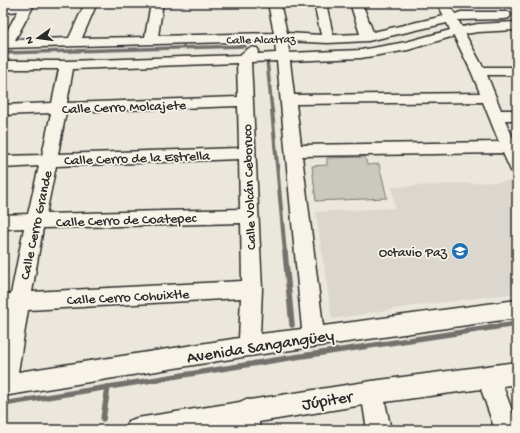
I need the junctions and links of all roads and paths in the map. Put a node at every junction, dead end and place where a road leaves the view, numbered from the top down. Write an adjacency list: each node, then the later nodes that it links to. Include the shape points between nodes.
1 (91, 3): 17 (street)
2 (157, 3): 16 (street)
3 (274, 3): 14 (street)
4 (320, 3): 15 (street)
5 (356, 3): 13 (street)
6 (443, 3): 10 (street)
7 (28, 5): 8 (street); 18 (street)
8 (3, 9)
9 (517, 14): 10 (street, Calle Alcatraz, via 461,16)
10 (452, 19): 12 (street); 13 (street, Calle Alcatraz)
11 (517, 26): 12 (street)
12 (458, 32): 19 (street, via 382,51); 23 (street)
13 (368, 37): 15 (street, Calle Alcatraz)
14 (274, 38): 15 (street, Calle Alcatraz); 16 (street, Calle Alcatraz); 19 (street); 20 (street)
15 (328, 40)
16 (151, 41): 17 (street, Calle Alcatraz)
17 (74, 42): 18 (street, Calle Alcatraz)
18 (5, 44)
19 (282, 57): 20 (street); 26 (street)
20 (244, 58): 22 (street); 27 (street, Calle Volcán Ceboruco)
21 (3, 65): 22 (street)
22 (67, 65): 28 (street, Calle Cerro Grande)
23 (478, 71): 24 (street); 25 (street)
24 (517, 71)
25 (489, 97): 26 (street); 30 (street)
26 (287, 100): 33 (street)
27 (245, 101): 28 (street, Calle Cerro Molcajete); 34 (street, Calle Volcán Ceboruco)
28 (59, 109): 29 (street, Calle Cerro Molcajete); 35 (street, Calle Cerro Grande)
29 (3, 110)
30 (496, 115): 31 (street); 32 (street)
31 (517, 115)
32 (508, 147): 33 (street); 37 (street)
33 (292, 151): 44 (street)
34 (247, 153): 35 (street, Calle Cerro de la Estrella); 38 (street, Calle Volcán Ceboruco)
35 (49, 161): 36 (street, Calle Cerro de la Estrella); 39 (street, Calle Cerro Grande)
36 (3, 162)
37 (517, 167)
38 (249, 216): 39 (street, Calle Cerro de Coatepec); 41 (street, Calle Volcán Ceboruco)
39 (34, 221): 40 (street, Calle Cerro de Coatepec); 42 (street, Calle Cerro Grande)
40 (3, 222)
41 (252, 289): 42 (street, Calle Cerro Cohuixtle); 45 (street, Calle Volcán Ceboruco)
42 (11, 303): 48 (street, Calle Cerro Grande)
43 (517, 308): 44 (street, Avenida Sangangüey)
44 (313, 336): 45 (street, Avenida Sangangüey)
45 (249, 346): 48 (street, Avenida Sangangüey)
46 (517, 373): 47 (street, Júpiter)
47 (489, 377): 49 (street, Júpiter); 53 (street)
48 (3, 385)
49 (372, 392): 50 (street, Júpiter); 52 (street)
50 (246, 421): 51 (street, Júpiter)
51 (137, 430)
52 (379, 430)
53 (508, 430)

